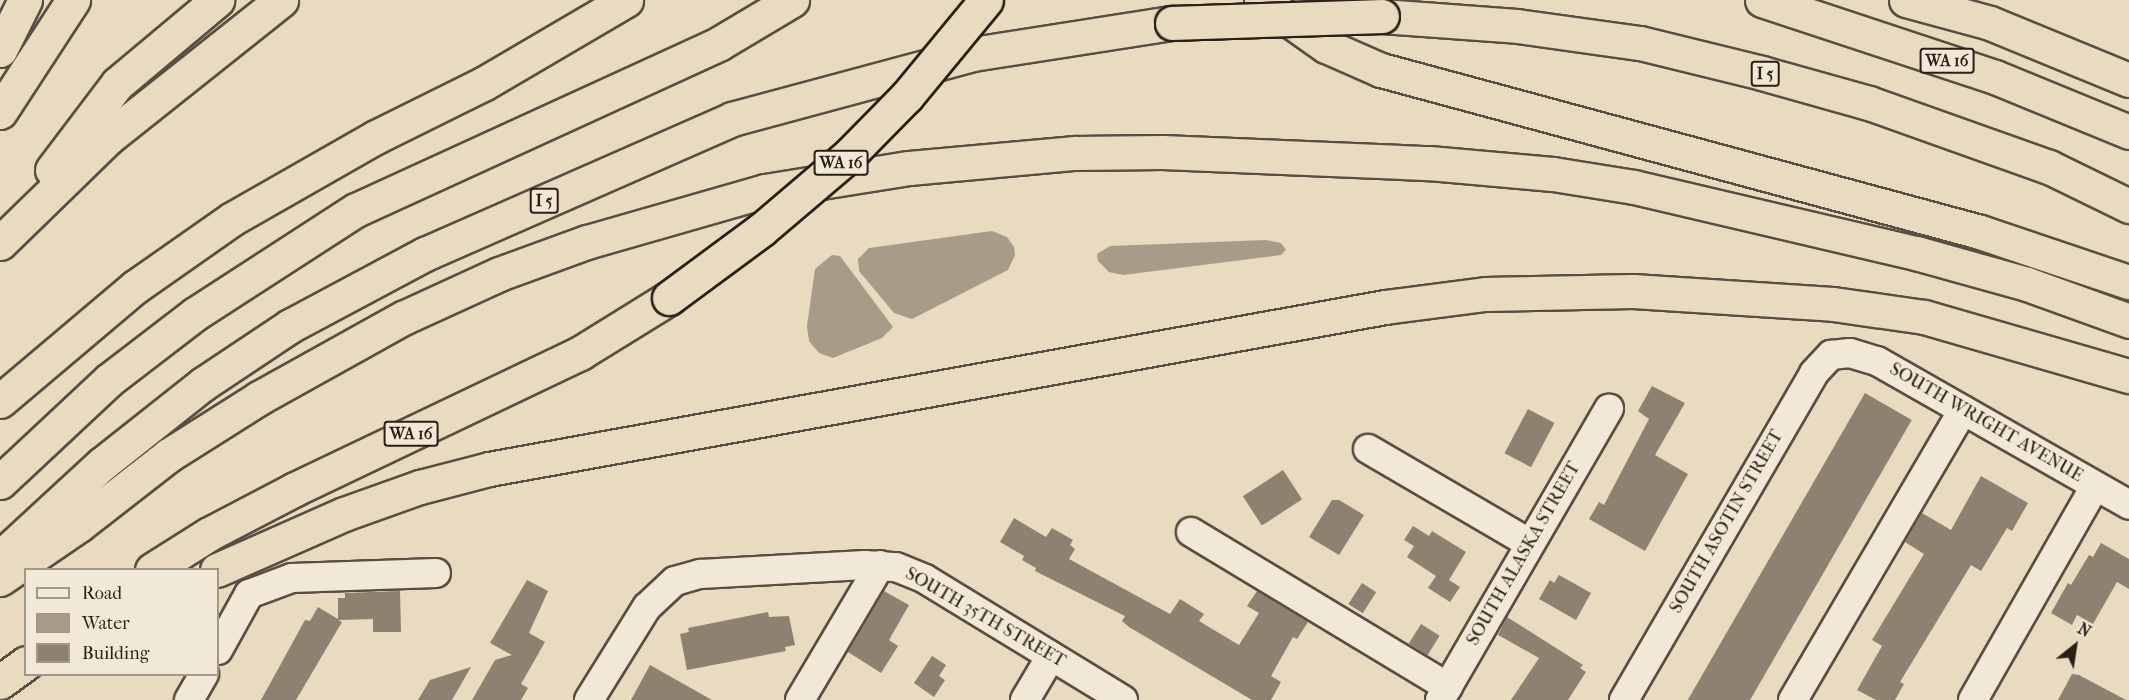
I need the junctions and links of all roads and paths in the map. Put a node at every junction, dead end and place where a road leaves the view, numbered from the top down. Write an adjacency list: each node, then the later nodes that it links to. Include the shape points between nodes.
1 (25, 0): 11 (highway)
2 (73, 0): 13 (highway)
3 (217, 0): 16 (highway, via 117,84)
4 (281, 0): 16 (highway, via 110,137)
5 (626, 0): 21 (highway, via 483,84 376,137 232,219 135,287)
6 (792, 0): 25 (highway, via 720,43 356,210 195,314 109,380)
7 (986, 0): 32 (highway, WA 16, bridge, via 907,96 849,155 761,230 669,298 580,353 295,489 209,534)
8 (1261, 0): 17 (highway, via 1326,46 1381,70 1980,232)
9 (1762, 0): 14 (highway, WA 16, via 1995,77)
10 (1906, 0): 12 (highway, via 1990,23)
11 (0, 50)
12 (2129, 80)
13 (0, 112)
14 (2129, 132)
15 (2129, 206): 30 (highway, I 5, bridge, via 2049,167 1869,103 1640,43 1517,26 1382,16 1172,24 974,54 732,119 425,254 290,326 203,384 102,464)
16 (0, 241)
17 (2129, 282)
18 (2129, 321): 35 (highway, via 2027,284 1916,253 1634,187 1553,174 1429,163 1162,152 1075,153 909,168 765,191 587,242 500,274 403,318 259,398 170,455 80,525)
19 (1840, 353): 23 (street, SOUTH WRIGHT AVENUE, via 1869,357); 48 (street, SOUTH ASOTIN STREET, via 1828,358 1814,373)
20 (2129, 376): 33 (highway, via 1924,318 1833,304 1633,291 1485,294 1385,307 489,469 420,487 344,514)
21 (0, 401)
22 (1609, 408): 29 (street, SOUTH ALASKA STREET)
23 (1963, 410): 26 (street, SOUTH WRIGHT AVENUE); 49 (street)
24 (1368, 449): 29 (street)
25 (0, 482)
26 (2095, 486): 27 (street, SOUTH WRIGHT AVENUE); 50 (street)
27 (2129, 505)
28 (1191, 532): 42 (street)
29 (1529, 543): 42 (street, SOUTH ALASKA STREET)
30 (0, 558)
31 (880, 566): 37 (street, SOUTH 35TH STREET, via 925,579); 44 (street, SOUTH 35TH STREET, via 700,574 675,581 661,590 634,627); 45 (street)
32 (155, 568)
33 (219, 569)
34 (436, 573): 36 (street, via 292,578 249,594)
35 (0, 579)
36 (219, 648)
37 (1051, 656): 46 (street); 47 (street, SOUTH 35TH STREET)
38 (24, 664): 41 (highway)
39 (24, 670): 41 (highway)
40 (203, 676): 43 (street)
41 (0, 682)
42 (1444, 693)
43 (189, 700)
44 (589, 700)
45 (800, 700)
46 (1025, 700)
47 (1123, 700)
48 (1624, 700)
49 (1793, 700)
50 (1973, 700)

